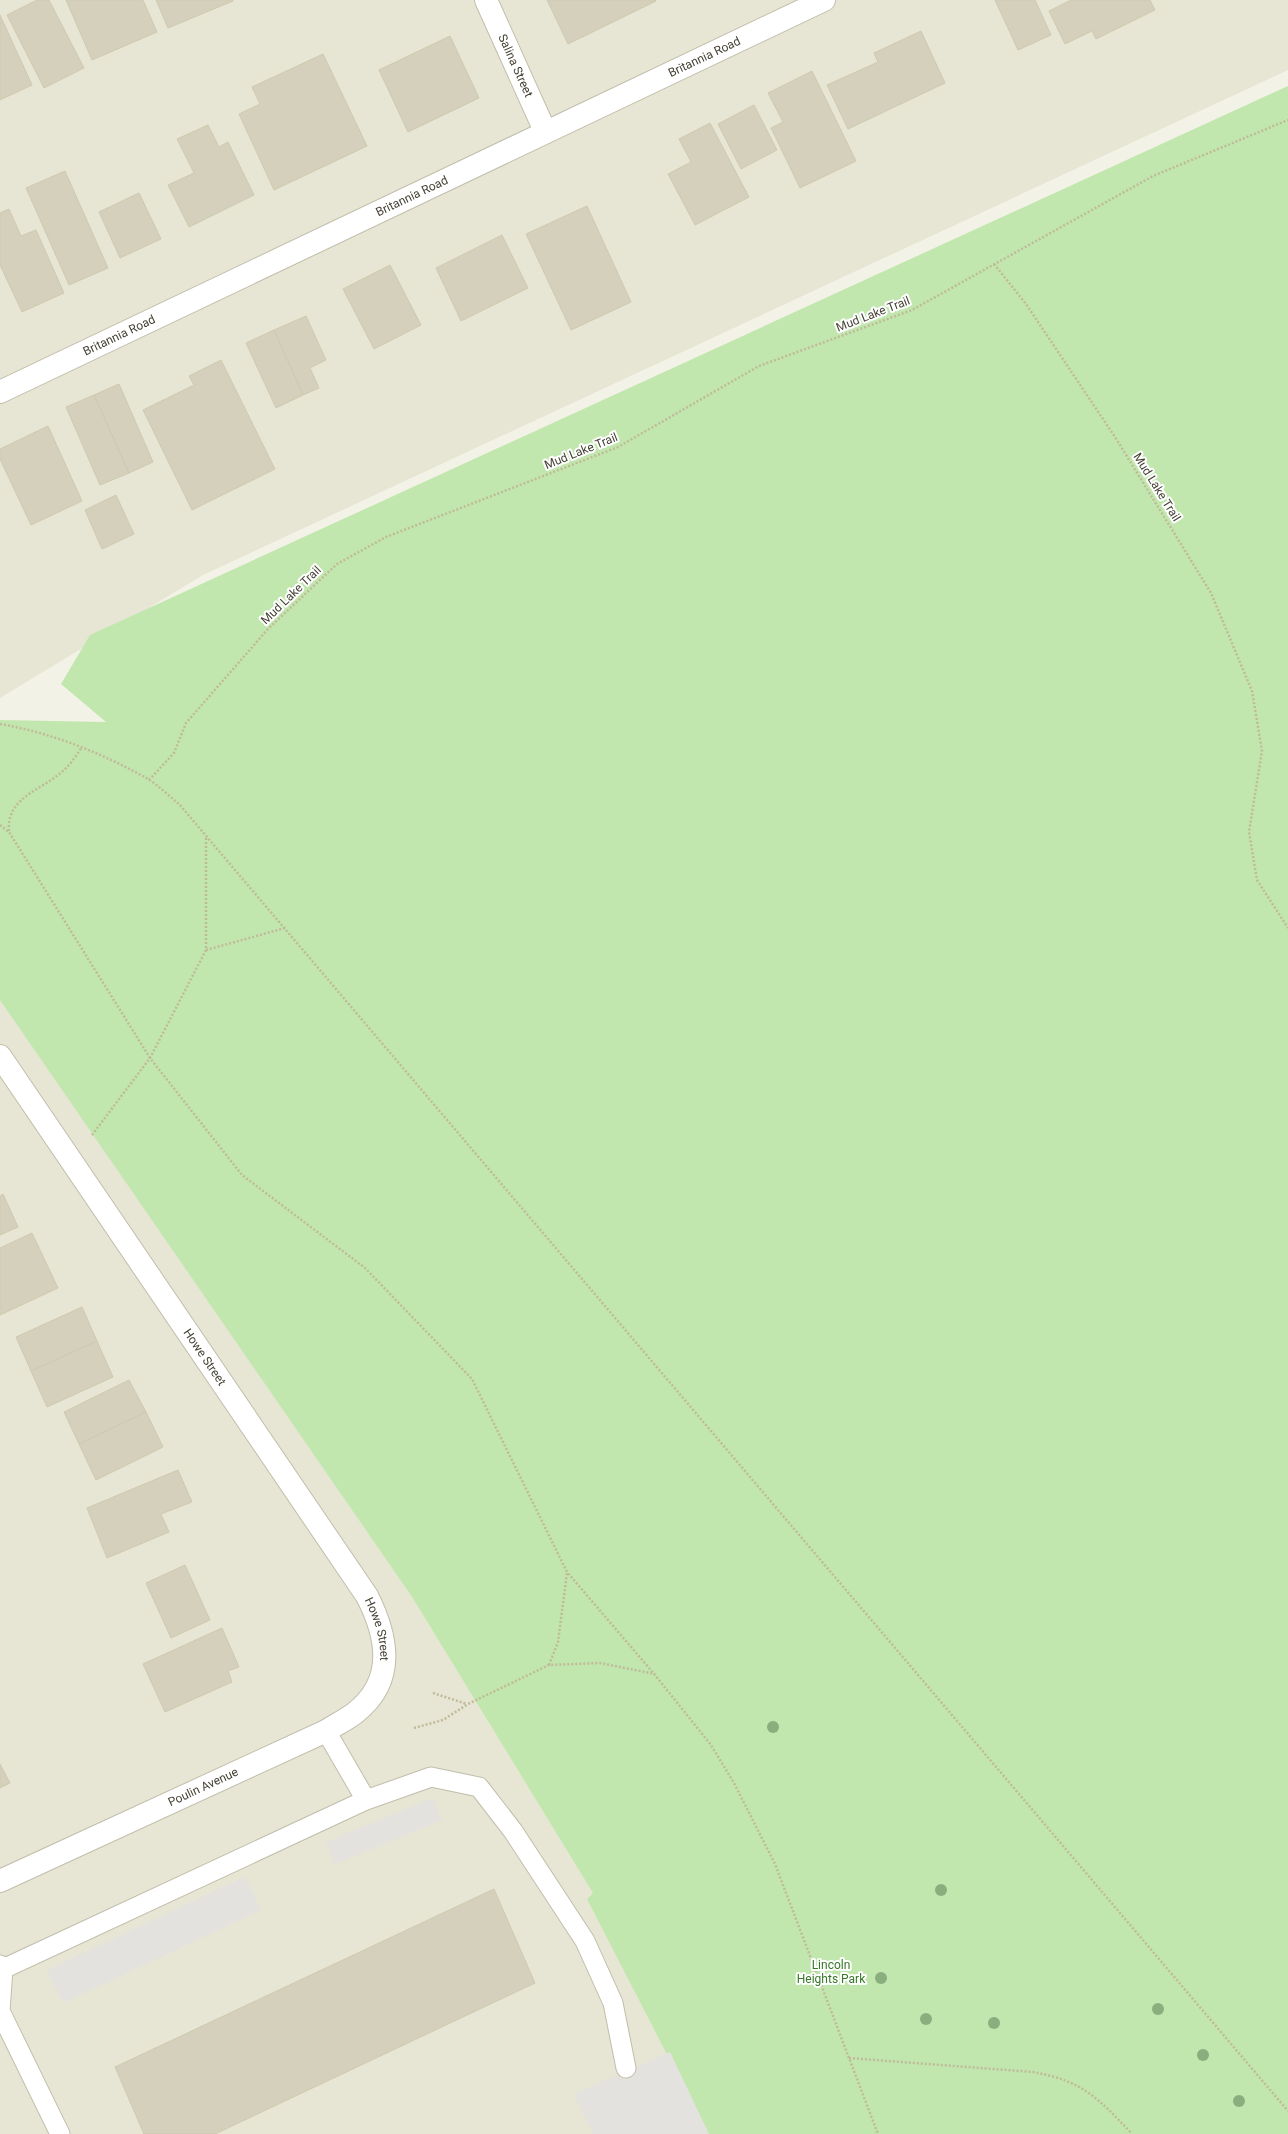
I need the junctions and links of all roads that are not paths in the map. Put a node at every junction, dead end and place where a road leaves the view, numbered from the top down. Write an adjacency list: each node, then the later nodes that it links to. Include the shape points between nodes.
1 (486, 0): 3 (street, Salina Street)
2 (824, 0): 3 (street, Britannia Road)
3 (546, 131): 4 (street, Britannia Road)
4 (0, 392)
5 (0, 1056): 6 (street, Howe Street, via 367,1596 382,1630 385,1645)
6 (384, 1668): 7 (street, Poulin Avenue, via 379,1684 369,1700 354,1714)
7 (326, 1730): 8 (lane); 9 (street, Poulin Avenue)
8 (366, 1800): 10 (lane); 11 (lane, via 431,1777 479,1787 513,1831 585,1941 613,2003)
9 (0, 1881)
10 (1, 1967): 12 (lane, via 0,2011)
11 (626, 2068)
12 (60, 2134)

